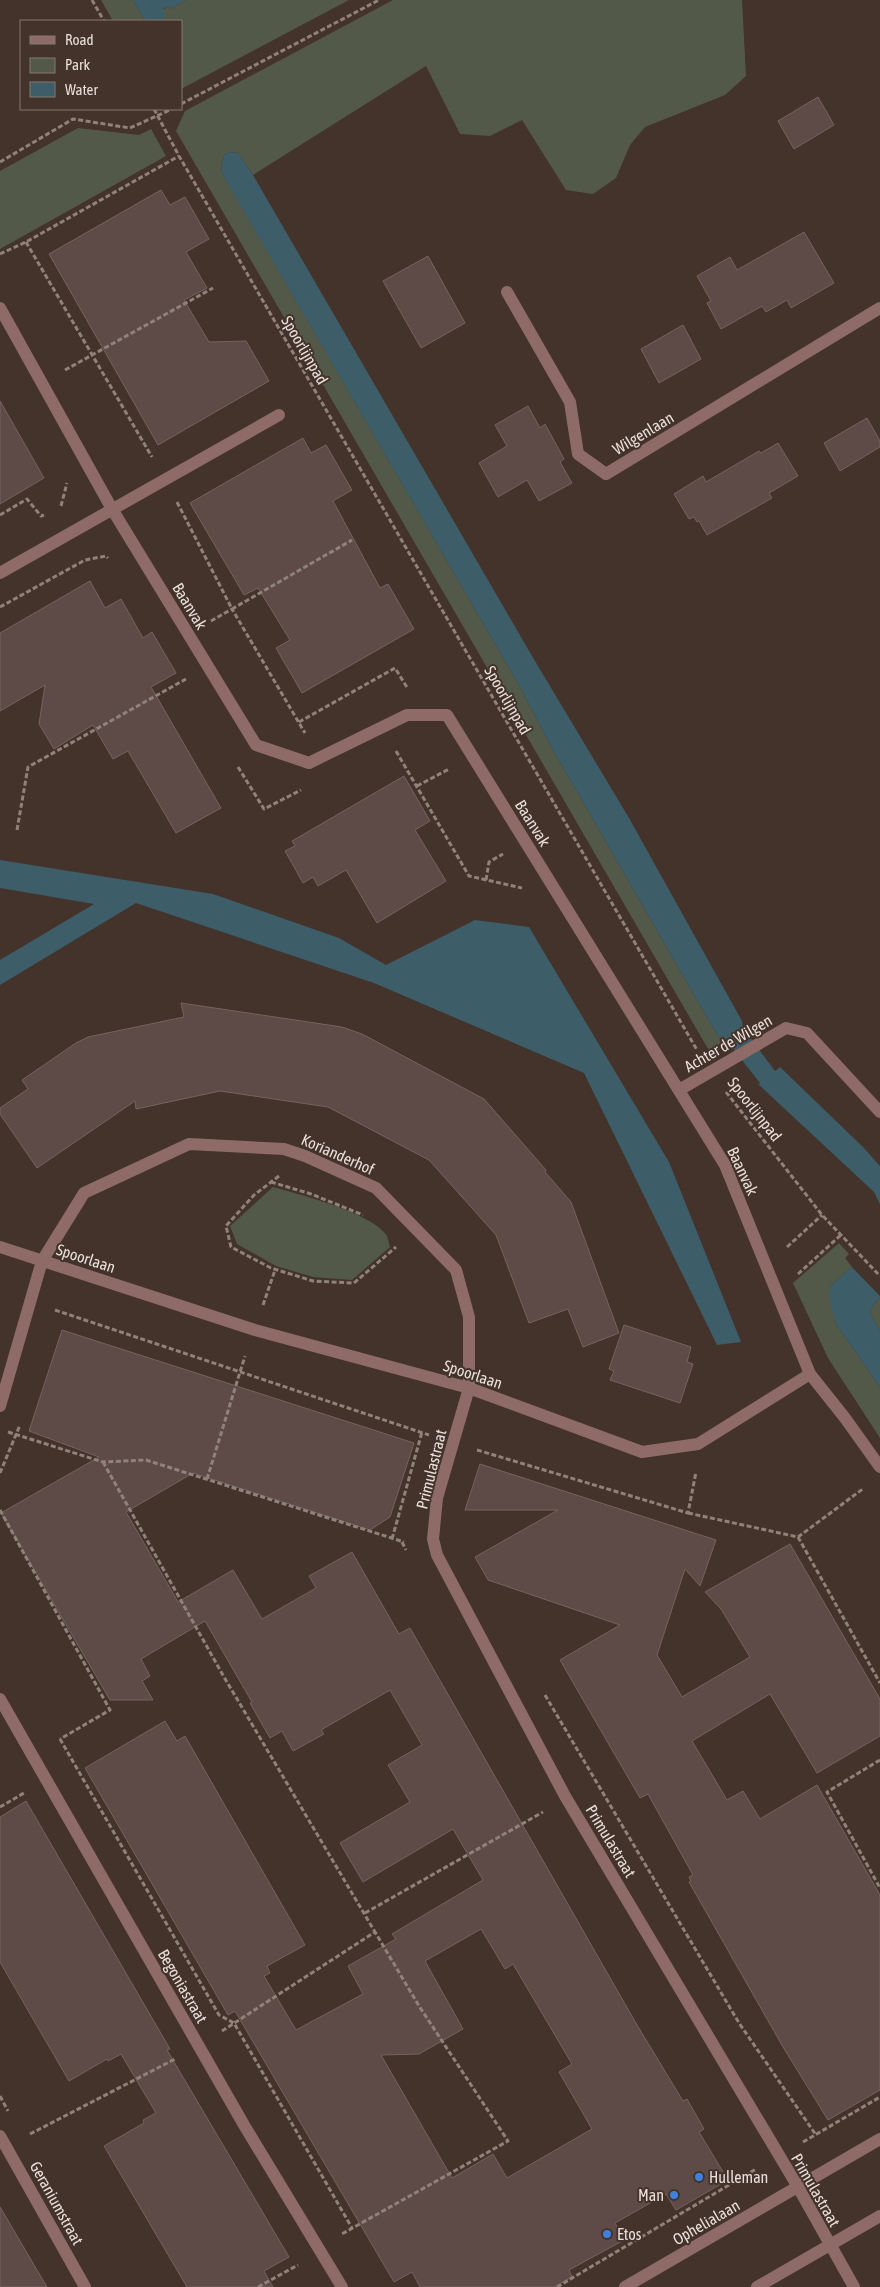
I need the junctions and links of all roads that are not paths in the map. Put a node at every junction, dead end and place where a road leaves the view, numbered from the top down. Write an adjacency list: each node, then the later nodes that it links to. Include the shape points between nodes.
1 (506, 292): 3 (street, Wilgenlaan, via 570,402 578,454 606,474)
2 (0, 308): 5 (street, Baanvak)
3 (880, 308)
4 (279, 415): 5 (street)
5 (112, 509): 6 (street); 7 (street, Baanvak, via 256,745 308,763 407,715 447,715)
6 (0, 573)
7 (679, 1090): 8 (street, Achter de Wilgen, via 786,1028 807,1033); 11 (street, Baanvak, via 725,1165)
8 (880, 1112)
9 (0, 1248): 10 (street, Spoorlaan)
10 (42, 1261): 12 (street, Spoorlaan, via 255,1330); 12 (street, Korianderhof, via 84,1193 189,1144 284,1149 376,1188 456,1270 469,1317); 13 (street)
11 (810, 1374): 12 (street, Spoorlaan, via 698,1444 642,1452); 14 (street)
12 (469, 1388): 18 (street, Primulastraat, via 437,1498 433,1538 437,1555 565,1796)
13 (0, 1406)
14 (880, 1467)
15 (0, 1699): 22 (street, Begoniastraat)
16 (880, 2139): 18 (street, Ophelialaan)
17 (3, 2141): 21 (street, Geraniumstraat)
18 (798, 2187): 20 (street, Primulastraat); 23 (street, Ophelialaan)
19 (880, 2216): 20 (street)
20 (829, 2245): 24 (street); 25 (street, Primulastraat)
21 (85, 2287)
22 (342, 2287)
23 (625, 2287)
24 (757, 2287)
25 (854, 2287)

